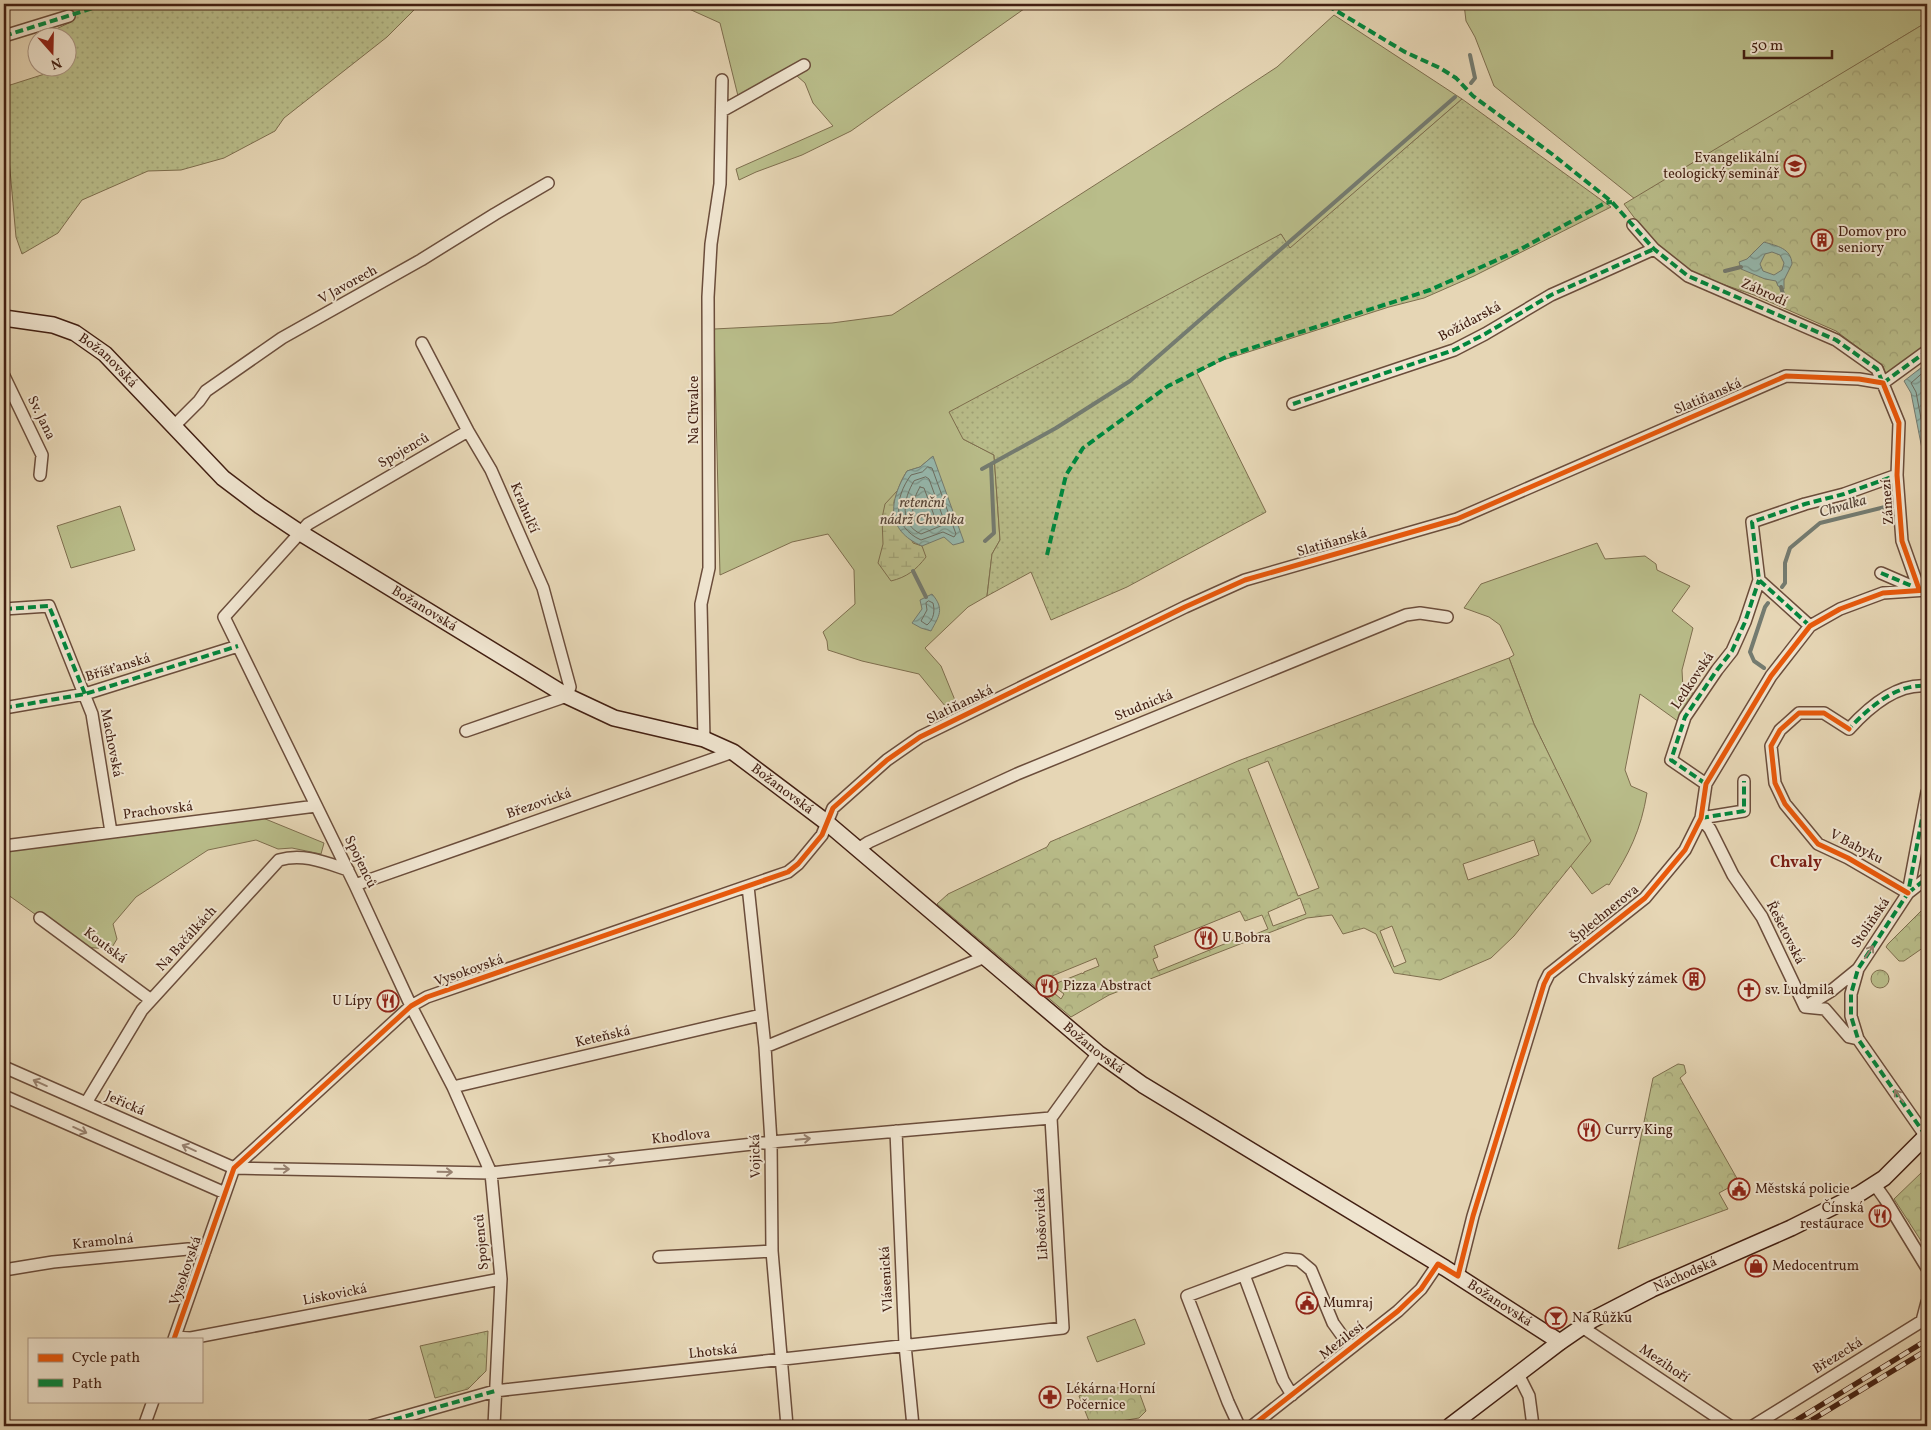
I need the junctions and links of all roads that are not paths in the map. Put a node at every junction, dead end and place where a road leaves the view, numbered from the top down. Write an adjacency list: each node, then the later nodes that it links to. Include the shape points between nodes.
1 (69, 16): 2 (street)
2 (4, 36)
3 (804, 65): 5 (street)
4 (722, 80): 5 (street, Na Chvalce)
5 (722, 111): 32 (street, Na Chvalce, via 720,184 711,244 708,297 709,568 701,604)
6 (548, 183): 15 (street, V Javorech, via 421,260 282,338 206,391)
7 (1633, 225): 8 (street, Zábrodí)
8 (1654, 249): 13 (street, Zábrodí, via 1688,276 1836,340 1877,370); 14 (street, Božídarská, via 1551,295 1454,350)
9 (4, 318): 15 (street, Božanovská, via 53,325 74,333 106,354)
10 (422, 343): 16 (street, Krahulčí)
11 (1927, 351): 13 (street)
12 (4, 376): 17 (street, Sv. Jana, via 42,455)
13 (1884, 383): 18 (street, Zámezí, via 1899,423); 39 (street, Slatiňanská, via 1786,376 1457,518 1245,580 920,738 887,760 833,808)
14 (1293, 404)
15 (174, 426): 19 (street, Božanovská, via 223,478)
16 (468, 431): 19 (street, Spojenců); 29 (street, Krahulčí, via 491,470 543,588 570,687)
17 (40, 475)
18 (1897, 475): 21 (street, Ledkovská, via 1752,522); 22 (street, Zámezí, via 1902,541)
19 (299, 532): 26 (street, Spojenců, via 224,617); 29 (street, Božanovská)
20 (1881, 573): 22 (street)
21 (1759, 580): 25 (street); 35 (street, Ledkovská, via 1746,622 1732,651 1685,717 1671,760)
22 (1923, 590): 25 (street, Šplechnerova, via 1883,593 1840,609)
23 (4, 608): 28 (street, Machovská, via 48,606)
24 (1447, 617): 42 (street, Studnická, via 1420,613 1406,615 1018,774)
25 (1810, 626): 35 (street, Šplechnerova, via 1772,676)
26 (238, 646): 28 (street, Bříšťanská); 37 (street, Spojenců)
27 (1927, 686): 47 (street, V Babyku, via 1893,692 1849,729 1824,713 1799,712 1780,730 1771,746 1775,783 1785,804 1818,844)
28 (85, 694): 30 (street, Bříšťanská); 40 (street, Machovská, via 92,714)
29 (567, 696): 31 (street); 32 (street, Božanovská, via 614,718)
30 (4, 708)
31 (466, 731)
32 (704, 739): 33 (street, Božanovská)
33 (733, 752): 39 (street, Božanovská); 45 (street, Březovická)
34 (1744, 782): 38 (street, via 1744,811)
35 (1706, 784): 38 (street, Šplechnerova)
36 (1927, 792): 47 (street, Stoliňská)
37 (316, 806): 40 (street, Prachovská); 43 (street, Spojenců)
38 (1702, 818): 53 (street, Řešetovská, via 1733,874 1762,917); 77 (street, Šplechnerova, via 1686,850 1645,898 1546,979 1476,1206)
39 (826, 822): 42 (street, Božanovská); 46 (street, Vysokovská, via 822,835 798,864 788,872)
40 (111, 832): 41 (street, Prachovská)
41 (4, 846)
42 (858, 849): 49 (street, Božanovská)
43 (348, 870): 45 (street, Spojenců); 51 (street, Na Bačálkách, via 307,857 279,860)
44 (1927, 878): 47 (street)
45 (355, 885): 52 (street, Spojenců)
46 (748, 886): 52 (street, Vysokovská, via 427,997); 54 (street, Vojická)
47 (1908, 893): 50 (street, Stoliňská, one-way to 47)
48 (40, 918): 51 (street, Koutská)
49 (985, 957): 56 (street); 57 (street, Božanovská)
50 (1858, 969): 53 (street); 55 (street, Stoliňská, via 1851,994 1851,1016)
51 (151, 1000): 61 (street, Na Bačálkách)
52 (411, 1006): 59 (street, Spojenců); 66 (street, Vysokovská)
53 (1805, 1008): 55 (street, Stoliňská, via 1825,1009 1849,1037)
54 (761, 1015): 56 (street, Vojická); 59 (street, Keteňská)
55 (1858, 1039): 64 (street, Stoliňská, one-way to 55)
56 (765, 1047): 65 (street, Vojická)
57 (1098, 1053): 62 (street); 73 (street, Božanovská, via 1143,1085)
58 (4, 1067): 61 (street, Jeřická, one-way to 58)
59 (453, 1088): 67 (street, Spojenců)
60 (4, 1096): 69 (street, one-way to 69)
61 (86, 1103): 66 (street, Jeřická, one-way to 61)
62 (1051, 1118): 63 (street, Khodlova); 81 (street, Libošovická)
63 (896, 1130): 65 (street, Khodlova, one-way to 63); 84 (street, Vlásenická)
64 (1927, 1136): 68 (street, Náchodská)
65 (772, 1142): 67 (street, Khodlova, one-way to 65); 70 (street, Vojická)
66 (234, 1168): 67 (street, Khodlova, one-way to 67); 69 (street, Vysokovská)
67 (491, 1173): 78 (street, Spojenců)
68 (1875, 1185): 74 (street); 80 (street, Náchodská, via 1791,1228 1636,1297)
69 (225, 1193): 71 (street, Vysokovská)
70 (772, 1250): 72 (street); 86 (street, Vojická)
71 (205, 1251): 75 (street, Kramolná, via 188,1249); 82 (street, Vysokovská)
72 (659, 1257)
73 (1438, 1264): 77 (street, Božanovská); 85 (street, Mezilesí, via 1421,1290)
74 (1927, 1268)
75 (4, 1270)
76 (1244, 1275): 85 (street, Mezilesí, via 1286,1259 1299,1260 1312,1270 1333,1323); 89 (street); 96 (street, Mezilesí, via 1187,1296)
77 (1458, 1276): 83 (street, Božanovská)
78 (501, 1279): 82 (street, Lískovická, via 191,1338); 88 (street, Spojenců)
79 (1927, 1302): 101 (street, Březecká, via 1922,1321)
80 (1582, 1327): 83 (street, Náchodská); 100 (street, Mezihoří)
81 (1063, 1328): 84 (street, Lhotská)
82 (175, 1338)
83 (1560, 1342): 87 (street, Náchodská)
84 (906, 1346): 86 (street, Lhotská); 95 (street, Vlásenická)
85 (1351, 1348): 89 (street, Mezilesí)
86 (780, 1359): 88 (street, Lhotská); 94 (street, Vojická)
87 (1518, 1374): 98 (street, Náchodská); 99 (street, via 1528,1396)
88 (495, 1391): 92 (street, Lhotská); 93 (street, Spojenců)
89 (1292, 1395): 97 (street, Mezilesí)
90 (153, 1402): 91 (street)
91 (144, 1426)
92 (371, 1426)
93 (494, 1426)
94 (787, 1426)
95 (914, 1426)
96 (1239, 1426)
97 (1252, 1426)
98 (1450, 1426)
99 (1533, 1426)
100 (1730, 1426)
101 (1753, 1426)

